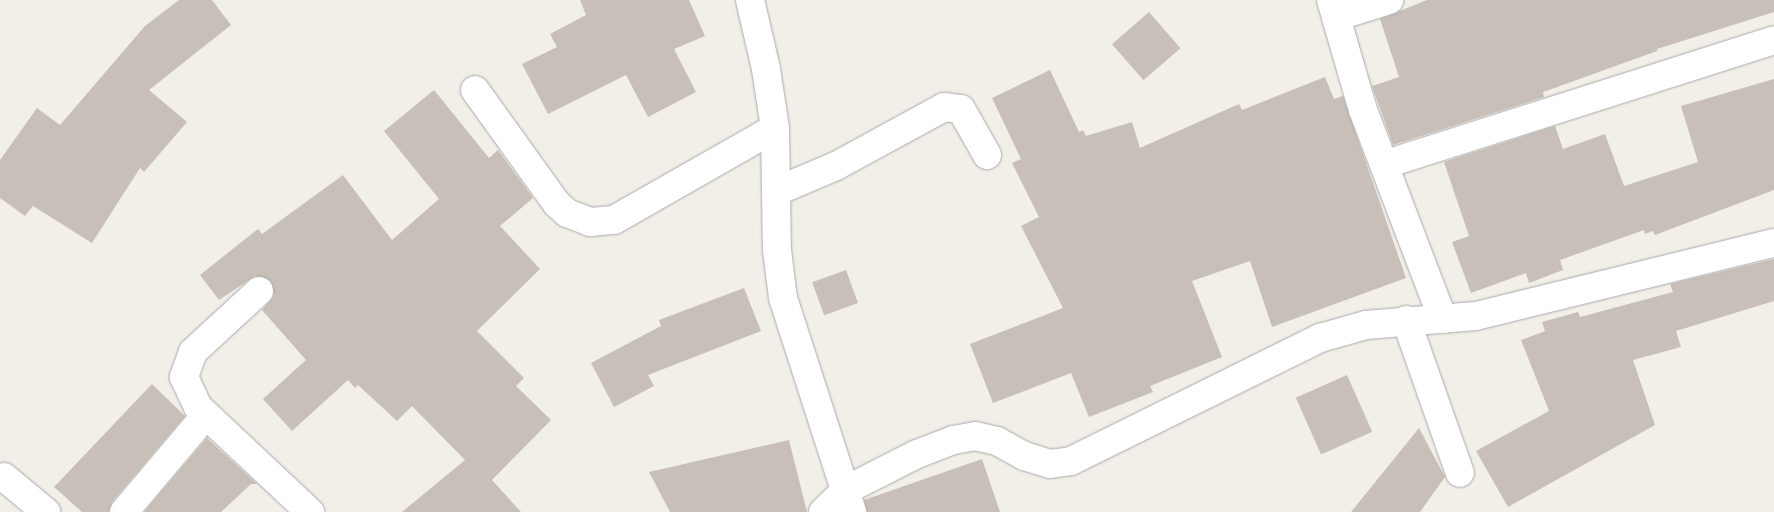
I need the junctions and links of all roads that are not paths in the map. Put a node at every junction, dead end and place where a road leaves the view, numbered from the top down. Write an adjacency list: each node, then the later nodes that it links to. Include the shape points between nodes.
1 (750, 0): 6 (street)
2 (1389, 0): 3 (street)
3 (1334, 9): 8 (street, via 1363,110)
4 (1774, 40): 8 (street)
5 (475, 90): 6 (street, via 557,204 567,212 603,224)
6 (775, 128): 9 (street)
7 (987, 155): 9 (street, via 961,109 944,107 836,166)
8 (1386, 164): 12 (street)
9 (777, 191): 17 (street, via 777,250 783,298)
10 (1774, 243): 12 (street, via 1476,316)
11 (259, 292): 14 (street, via 193,352 184,377 198,408)
12 (1443, 319): 13 (street)
13 (1406, 320): 15 (street); 17 (street, via 1366,325 1320,338 1071,461 1050,464 1024,456 997,441 975,436 953,440 917,454)
14 (206, 415): 19 (street); 20 (street)
15 (1460, 473)
16 (4, 477): 18 (street)
17 (849, 501): 21 (street)
18 (46, 512)
19 (124, 512)
20 (310, 512)
21 (822, 512)

